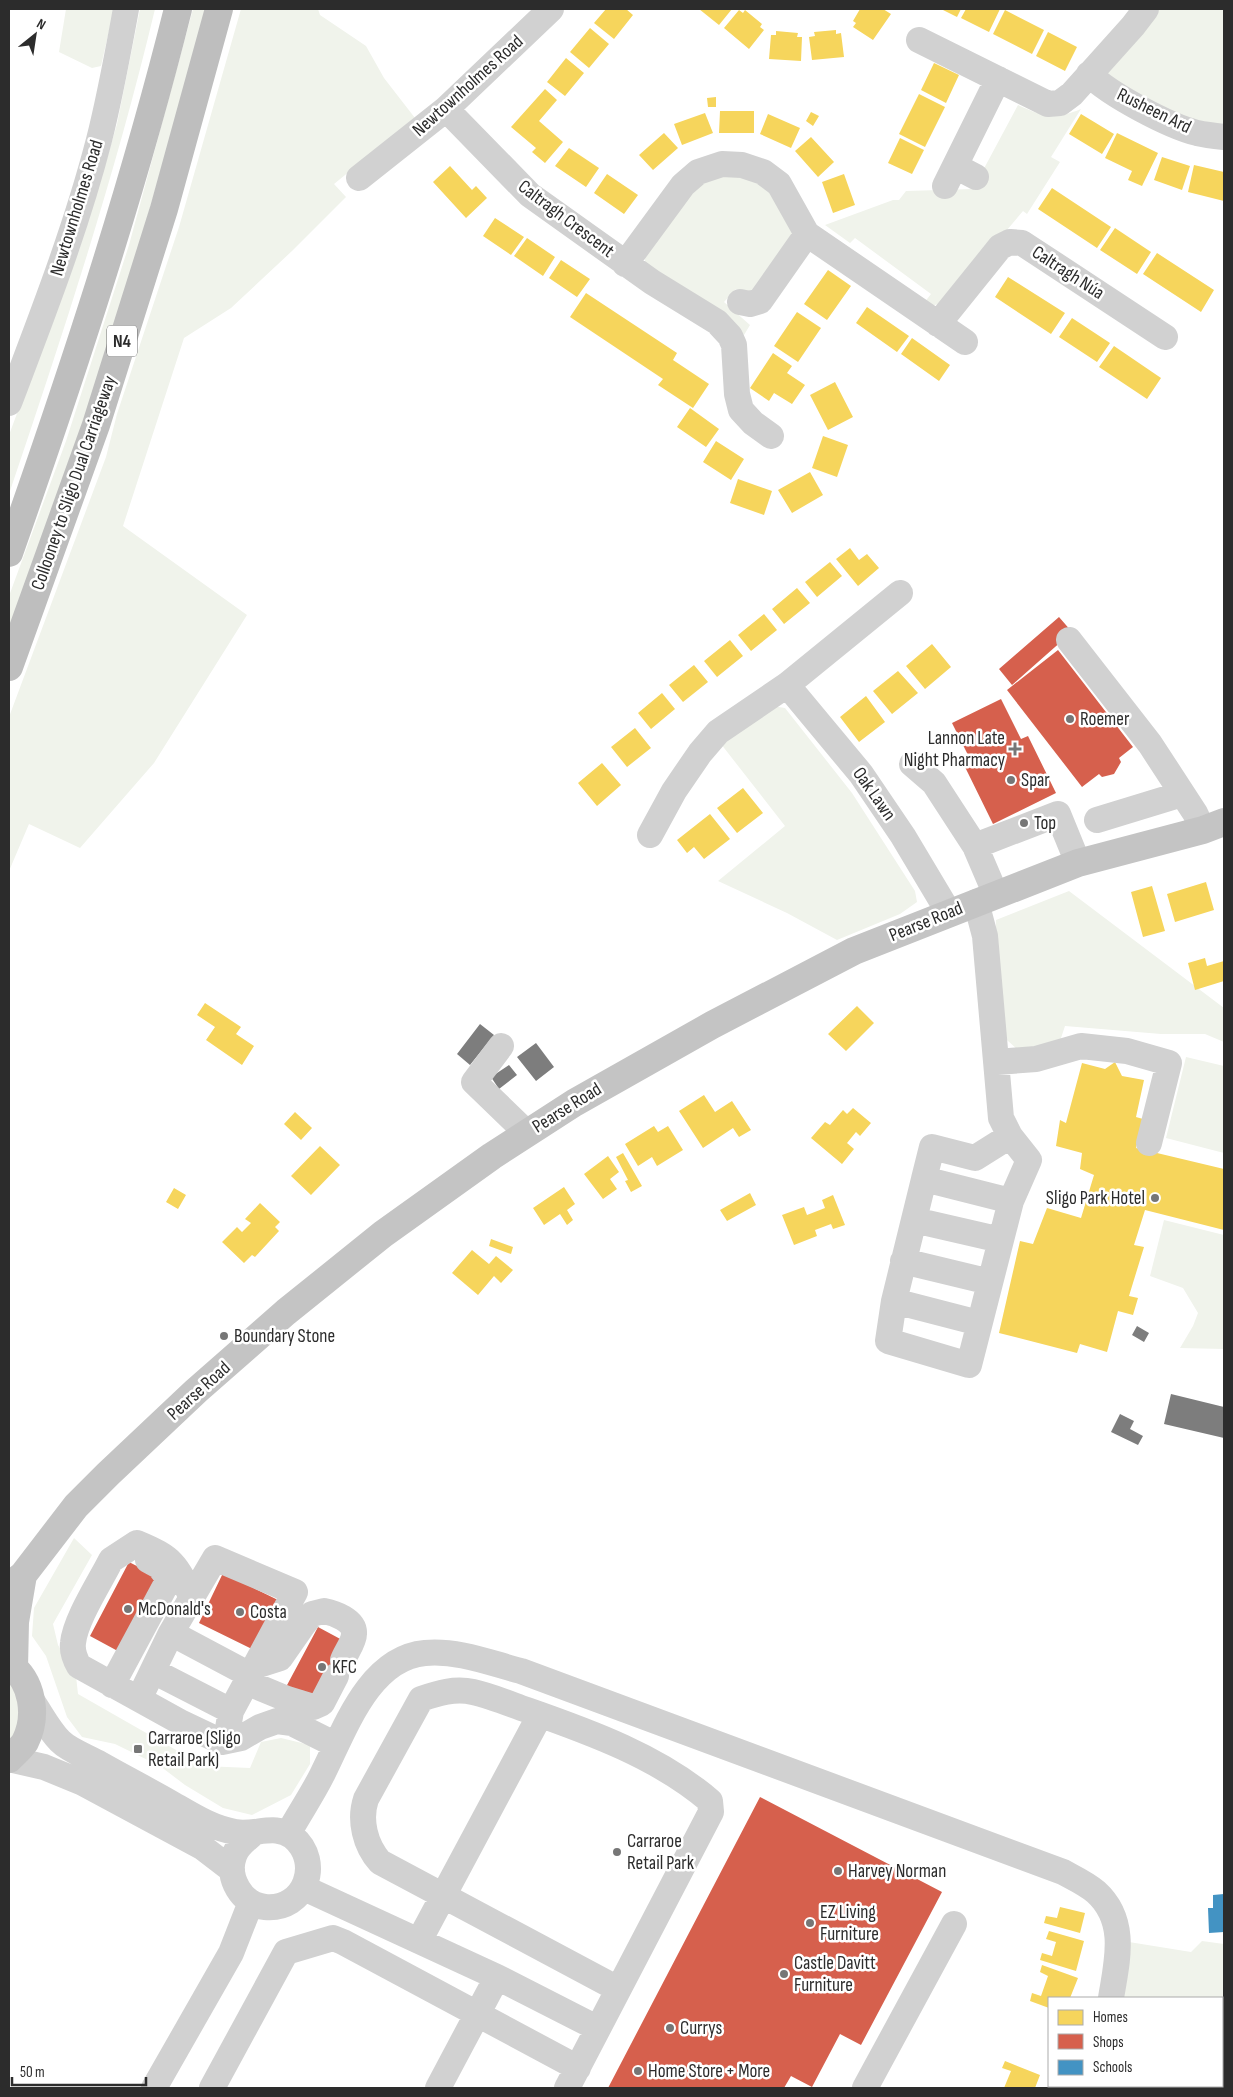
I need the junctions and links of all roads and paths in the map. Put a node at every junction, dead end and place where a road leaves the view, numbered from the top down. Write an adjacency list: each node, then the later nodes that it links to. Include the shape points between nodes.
1 (126, 9): 19 (street, Newtownholmes Road, via 84,193)
2 (178, 9): 21 (highway, Collooney to Sligo Dual Carriageway / N4, via 130,188)
3 (219, 9): 24 (highway, Collooney to Sligo Dual Carriageway / N4, via 164,210 99,416)
4 (552, 9): 9 (street, Newtownholmes Road)
5 (1146, 9): 7 (street)
6 (919, 40): 8 (street)
7 (1089, 74): 8 (street, via 1060,103 1048,104); 10 (street, Rusheen Ard, via 1151,114 1196,133)
8 (998, 79): 11 (street)
9 (446, 109): 12 (street, Newtownholmes Road); 14 (street, Caltragh Crescent, via 530,195)
10 (1224, 137)
11 (959, 176)
12 (359, 178)
13 (806, 234): 14 (street, Caltragh Crescent, via 779,184 763,172 742,165 722,164 698,172 683,185); 15 (street, via 760,301); 16 (street, Caltragh Crescent)
14 (625, 264): 20 (street, Caltragh Crescent, via 717,322 730,336 734,345 741,410)
15 (740, 302)
16 (938, 324): 17 (street, Caltragh Núa, via 1000,247 1010,242 1022,243); 18 (street, Caltragh Crescent)
17 (1165, 337)
18 (964, 342)
19 (9, 403)
20 (771, 436)
21 (9, 553)
22 (900, 593): 25 (street)
23 (1069, 640): 27 (street, via 1150,744)
24 (9, 667)
25 (787, 685): 30 (street, via 718,732 679,784); 34 (street, Oak Lawn, via 861,774)
26 (912, 764): 31 (street, via 934,783)
27 (1182, 794): 28 (street); 29 (street, via 1195,813)
28 (1096, 820)
29 (1214, 826): 32 (main road, Pearse Road)
30 (650, 835)
31 (975, 846): 32 (street, via 1058,814); 33 (street)
32 (1078, 864): 33 (main road, Pearse Road)
33 (986, 898): 34 (main road, Pearse Road); 36 (street, via 985,936)
34 (949, 913): 37 (main road, Pearse Road, via 854,951 800,978 637,1066)
35 (501, 1046): 37 (street, via 474,1082)
36 (997, 1062): 38 (street, via 1001,1118); 39 (street, via 1036,1059 1081,1046 1127,1051 1169,1063)
37 (527, 1133): 49 (main road, Pearse Road, via 383,1234 286,1312 96,1486)
38 (1010, 1136): 40 (street, via 975,1158 932,1147); 41 (street, via 1029,1160)
39 (1149, 1143)
40 (924, 1179): 41 (street); 42 (street)
41 (1011, 1201): 43 (street)
42 (914, 1220): 43 (street); 44 (street)
43 (1001, 1240): 45 (street)
44 (903, 1261): 45 (street); 46 (street)
45 (990, 1282): 47 (street)
46 (894, 1301): 47 (street); 47 (street, via 888,1341 969,1365)
47 (979, 1323)
48 (118, 1555): 50 (street, via 138,1544 160,1552 178,1569); 55 (street, via 111,1560 75,1630 72,1646 79,1666); 55 (street, via 144,1558 159,1566 169,1579)
49 (16, 1580): 52 (main road, Pearse Road)
50 (192, 1598): 51 (street); 54 (street, via 215,1558 295,1592)
51 (171, 1634): 53 (street); 54 (street)
52 (11, 1666): 57 (main road, via 26,1683)
53 (154, 1671): 56 (street); 58 (street)
54 (250, 1674): 54 (street, via 286,1699 313,1707 322,1703 355,1635 354,1629 346,1620 324,1610 312,1614 280,1658); 58 (street)
55 (112, 1685): 56 (street)
56 (138, 1699): 60 (street, via 210,1737 222,1742)
57 (32, 1701): 62 (main road, via 32,1723 24,1743); 63 (street, via 61,1743 197,1818 235,1832)
58 (231, 1711): 60 (street)
59 (540, 1715): 67 (street); 67 (street, via 473,1692 452,1691 421,1699 398,1738 366,1799 362,1810 363,1828 372,1854 380,1862); 72 (street, via 610,1740 690,1784 710,1801 711,1812)
60 (230, 1740): 61 (street, via 242,1738 277,1721 292,1723)
61 (336, 1744): 64 (street, via 322,1777); 73 (street, via 365,1692 400,1659 423,1653 464,1656 521,1671 1063,1872 1096,1892 1111,1910 1117,1928 1119,1952)
62 (9, 1759): 65 (street, via 44,1767 83,1783 202,1847)
63 (254, 1834): 64 (street, via 264,1830); 65 (street, via 242,1843 234,1856)
64 (288, 1834): 66 (street, via 304,1848 309,1865)
65 (232, 1870): 68 (street, via 235,1885)
66 (304, 1888): 68 (street, via 283,1905 265,1907); 70 (street)
67 (444, 1896): 70 (street); 72 (street)
68 (251, 1902): 77 (street, via 231,1953)
69 (954, 1924): 80 (street)
70 (419, 1942): 71 (street)
71 (497, 1977): 74 (street); 75 (street)
72 (618, 1989): 75 (street)
73 (1111, 1997)
74 (478, 2013): 76 (street); 78 (street, via 332,1938 292,1949 286,1952); 79 (street)
75 (597, 2028): 76 (street)
76 (572, 2078)
77 (155, 2088)
78 (212, 2088)
79 (438, 2088)
80 (865, 2088)

